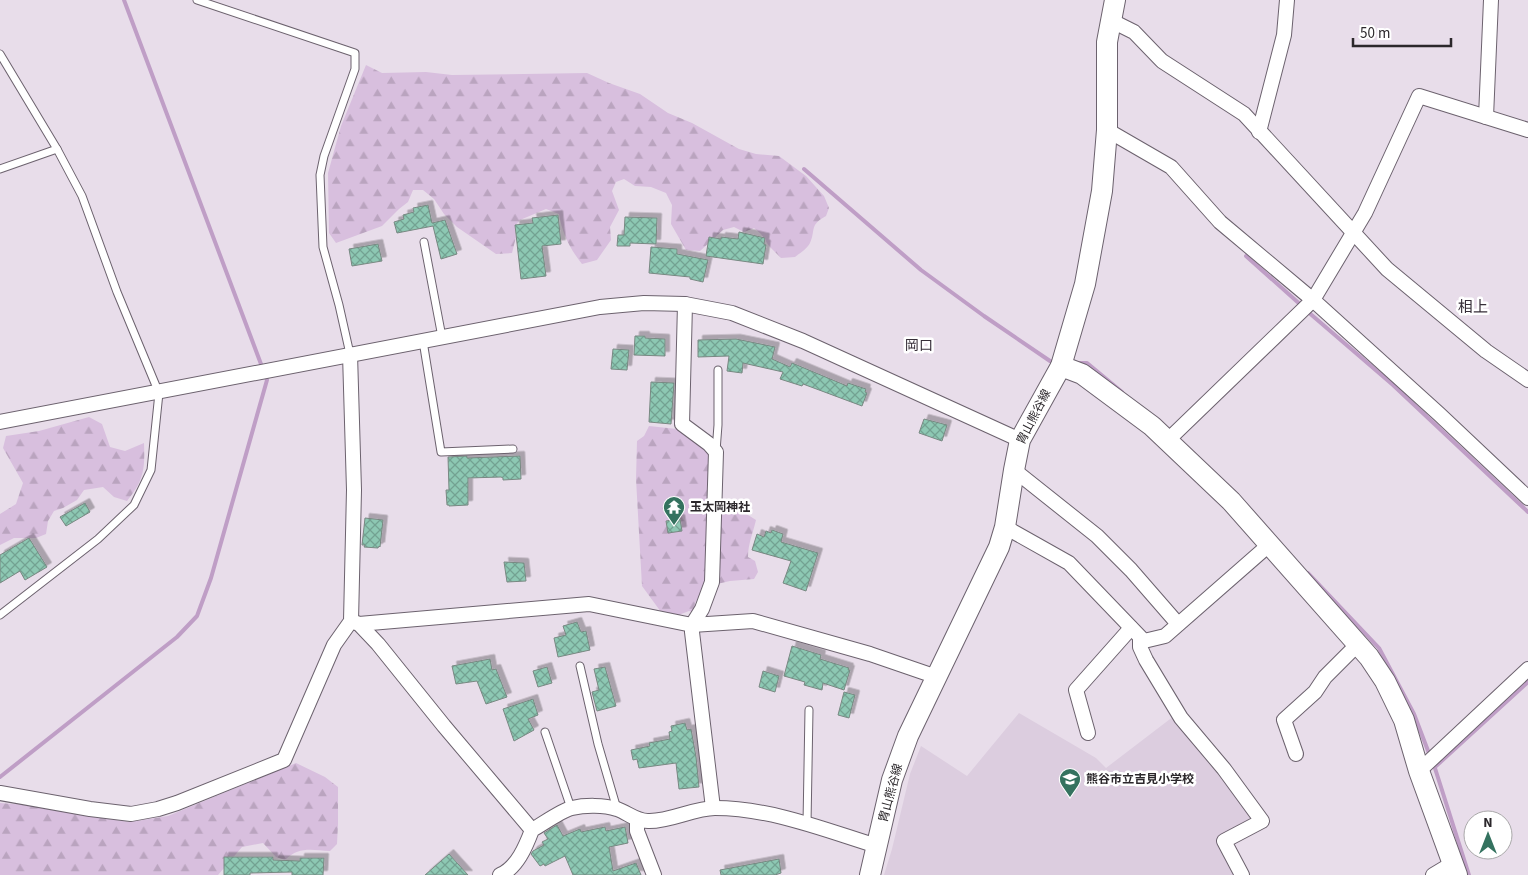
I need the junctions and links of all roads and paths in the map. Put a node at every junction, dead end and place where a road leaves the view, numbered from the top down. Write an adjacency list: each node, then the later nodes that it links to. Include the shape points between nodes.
1 (197, 0): 19 (lane, via 355,53 354,68 320,175 323,247)
2 (1115, 0): 5 (main road, 胄山熊谷線)
3 (1286, 0): 10 (street, via 1284,35)
4 (1491, 0): 7 (street)
5 (1110, 20): 8 (main road, 胄山熊谷線); 10 (street, via 1134,32 1162,61 1244,114)
6 (0, 54): 11 (lane)
7 (1486, 117): 9 (street); 13 (street, via 1419,96)
8 (1107, 130): 15 (street, via 1171,167 1220,222); 20 (main road, 胄山熊谷線, via 1102,192 1085,284)
9 (1528, 130)
10 (1260, 132): 13 (street)
11 (57, 149): 12 (lane); 23 (lane, via 82,196 117,292)
12 (0, 169)
13 (1353, 234): 15 (street); 22 (street, via 1387,269 1444,317)
14 (424, 242): 17 (lane)
15 (1313, 300): 26 (street); 30 (street)
16 (685, 304): 17 (street, via 600,307); 25 (street, via 732,313 803,340); 28 (street, via 682,424)
17 (442, 337): 18 (street)
18 (423, 340): 19 (street); 27 (lane, via 441,452)
19 (350, 354): 23 (street); 34 (street)
20 (1063, 361): 25 (main road, 胄山熊谷線); 26 (main road)
21 (718, 370): 28 (lane)
22 (1528, 380)
23 (159, 392): 24 (street); 33 (lane, via 151,470 134,505 98,540)
24 (0, 422)
25 (1020, 440): 29 (main road, 胄山熊谷線)
26 (1168, 440): 32 (main road)
27 (513, 450)
28 (716, 452): 36 (street, via 712,582)
29 (1014, 470): 31 (main road, 胄山熊谷線); 35 (street, via 1097,536)
30 (1528, 498)
31 (1005, 527): 37 (street, via 1069,563); 41 (main road, 胄山熊谷線, via 999,547)
32 (1270, 544): 35 (street); 38 (main road)
33 (0, 615)
34 (355, 623): 36 (street, via 589,604); 47 (street, via 334,644 284,760 177,804 131,814); 53 (street, via 378,644)
35 (1178, 624): 37 (street, via 1165,636 1144,642)
36 (692, 625): 41 (street, via 753,620); 49 (street)
37 (1136, 633): 44 (street, via 1076,690); 59 (street, via 1146,660 1181,718 1224,768 1262,821 1224,841)
38 (1358, 644): 45 (street, via 1325,677 1315,692 1284,720); 46 (main road, via 1385,681 1404,720)
39 (580, 666): 50 (lane)
40 (1528, 669): 46 (street)
41 (937, 677): 54 (main road, 胄山熊谷線, via 899,760)
42 (809, 710): 52 (lane)
43 (545, 732): 48 (lane)
44 (1088, 733)
45 (1296, 754)
46 (1419, 771): 55 (main road)
47 (0, 793)
48 (571, 808): 50 (street, via 604,806); 53 (street)
49 (713, 808): 51 (street, via 649,821); 52 (street, via 771,814)
50 (617, 809): 51 (street)
51 (638, 820): 57 (street, via 637,831)
52 (807, 824): 54 (street)
53 (532, 830): 56 (street, via 516,863)
54 (877, 846): 58 (main road, 胄山熊谷線)
55 (1455, 869): 60 (street)
56 (500, 875)
57 (654, 875)
58 (870, 875)
59 (1242, 875)
60 (1433, 875)

